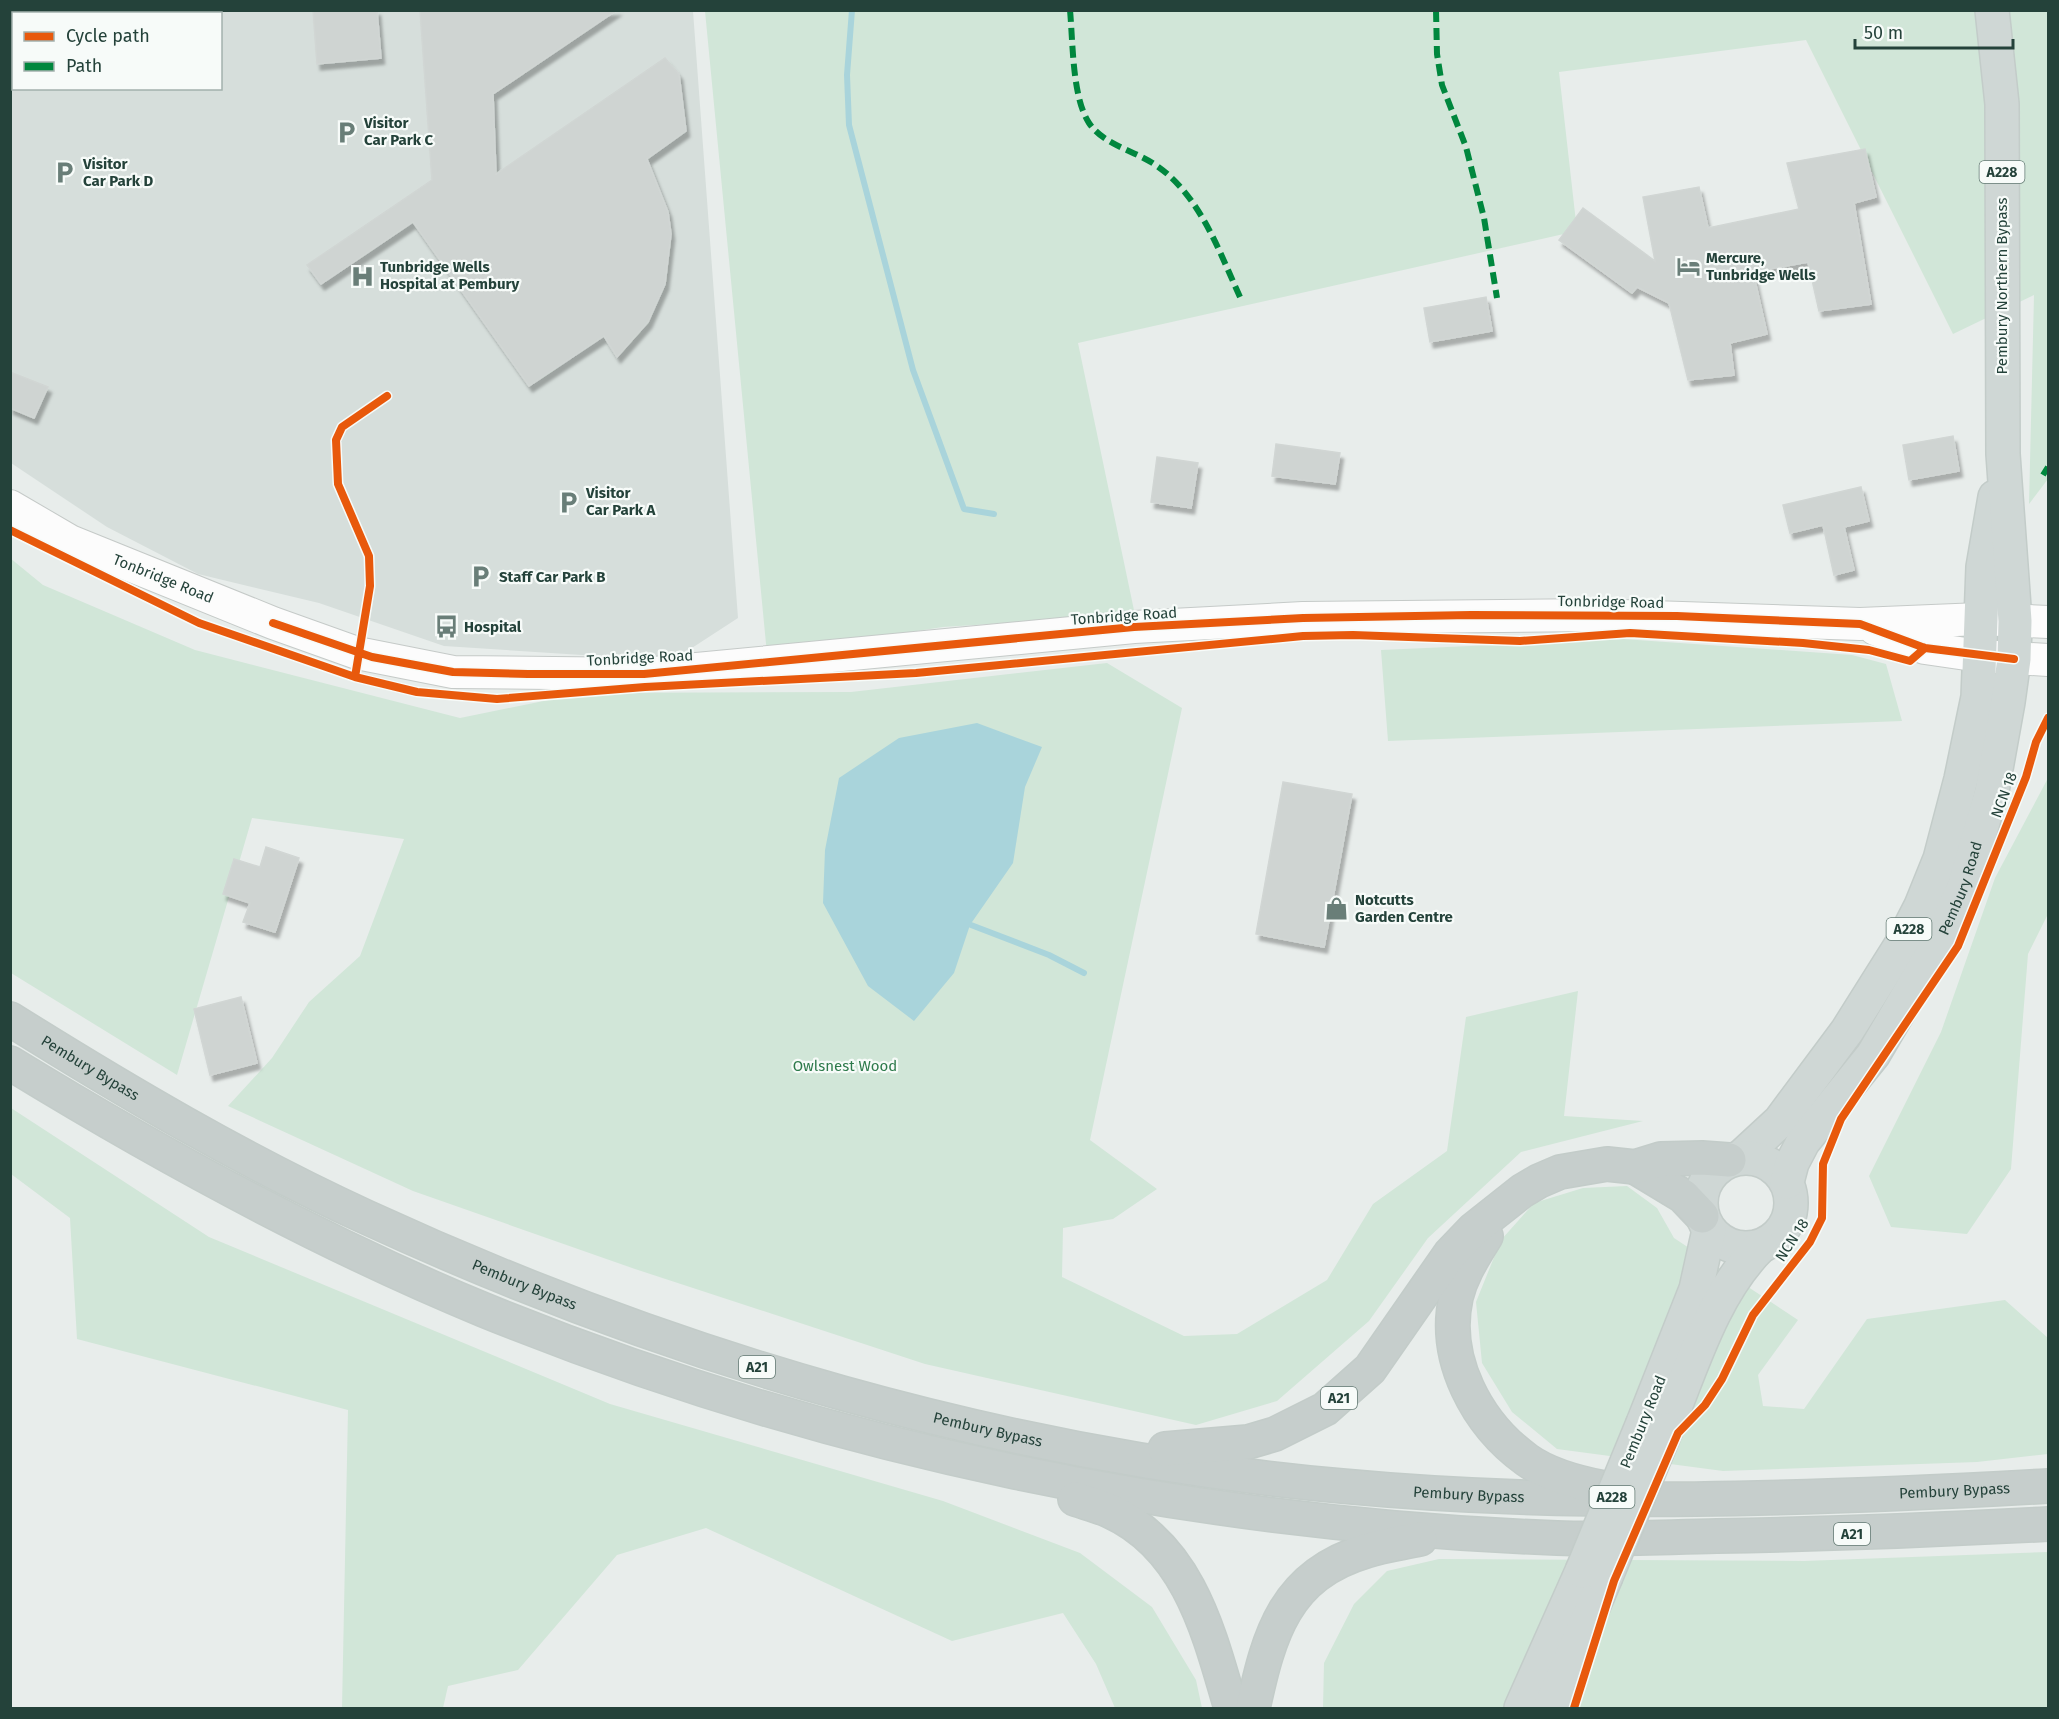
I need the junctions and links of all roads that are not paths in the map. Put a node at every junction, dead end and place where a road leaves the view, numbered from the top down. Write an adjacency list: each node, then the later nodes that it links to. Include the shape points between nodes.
1 (1992, 10): 2 (main road, Pembury Northern Bypass / A228, via 2002,104)
2 (2003, 454): 4 (main road, Pembury Northern Bypass / A228, via 1983,567); 5 (main road, Pembury Northern Bypass / A228)
3 (10, 506): 7 (street, Tonbridge Road, via 70,541 273,623 372,657 453,672 644,674 1122,628 1303,618 1592,615)
4 (1980, 619): 5 (street, Tonbridge Road); 7 (street, Tonbridge Road); 8 (main road, A228)
5 (2015, 621): 6 (street, Tonbridge Road); 9 (main road, A228)
6 (2049, 622)
7 (1860, 624): 8 (street, Tonbridge Road, via 1925,648)
8 (1980, 656): 9 (street, Tonbridge Road); 13 (main road, Pembury Road / A228, via 1978,698 1961,779 1940,859 1921,906 1846,1031 1780,1120)
9 (2014, 659): 10 (street, Tonbridge Road); 15 (main road, Pembury Road / A228, via 1992,791 1964,887 1939,943 1873,1055 1803,1142)
10 (2049, 660)
11 (10, 1019): 20 (highway, Pembury Bypass / A21, via 108,1080 247,1157 362,1215 501,1276 630,1326 868,1400)
12 (10, 1063): 21 (highway, A21, via 228,1190 482,1309 611,1359 735,1400 859,1436)
13 (1735, 1159): 14 (highway, A21, via 1661,1159); 15 (main road, via 1768,1163); 17 (main road, via 1715,1170 1705,1183 1700,1199)
14 (1635, 1167): 16 (highway, A21, via 1607,1164 1560,1172 1522,1191); 17 (highway, A21, via 1676,1191)
15 (1787, 1182): 18 (main road, via 1791,1195 1787,1222 1776,1238)
16 (1500, 1210): 20 (highway, A21, via 1450,1254 1370,1370 1325,1409 1275,1434 1248,1442); 23 (highway, A21, via 1468,1262 1453,1317 1457,1360 1476,1404 1500,1436 1528,1461 1583,1484)
17 (1705, 1223): 18 (main road, via 1719,1240 1731,1246); 19 (main road, Pembury Road / A228, via 1696,1289)
18 (1760, 1247): 19 (main road, Pembury Road / A228, via 1740,1266 1721,1298)
19 (1654, 1426): 26 (main road, Pembury Road / A228, bridge)
20 (1101, 1452): 23 (highway, Pembury Bypass / A21, via 1240,1475 1340,1486 1505,1497)
21 (1023, 1475): 25 (highway, A21, via 1227,1509); 27 (highway, A21, via 1069,1497 1110,1510 1135,1525 1173,1561 1198,1605)
22 (2049, 1486): 23 (highway, Pembury Bypass / A21, via 1864,1496)
23 (1669, 1500)
24 (2049, 1524): 25 (highway, A21, via 1869,1533 1655,1537 1559,1538)
25 (1454, 1531): 28 (highway, A21, via 1366,1551 1313,1577 1293,1596 1275,1628)
26 (1594, 1575): 29 (main road, Pembury Road / A228); 30 (main road, Pembury Road / A228)
27 (1231, 1708)
28 (1253, 1708)
29 (1521, 1708)
30 (1550, 1708)

